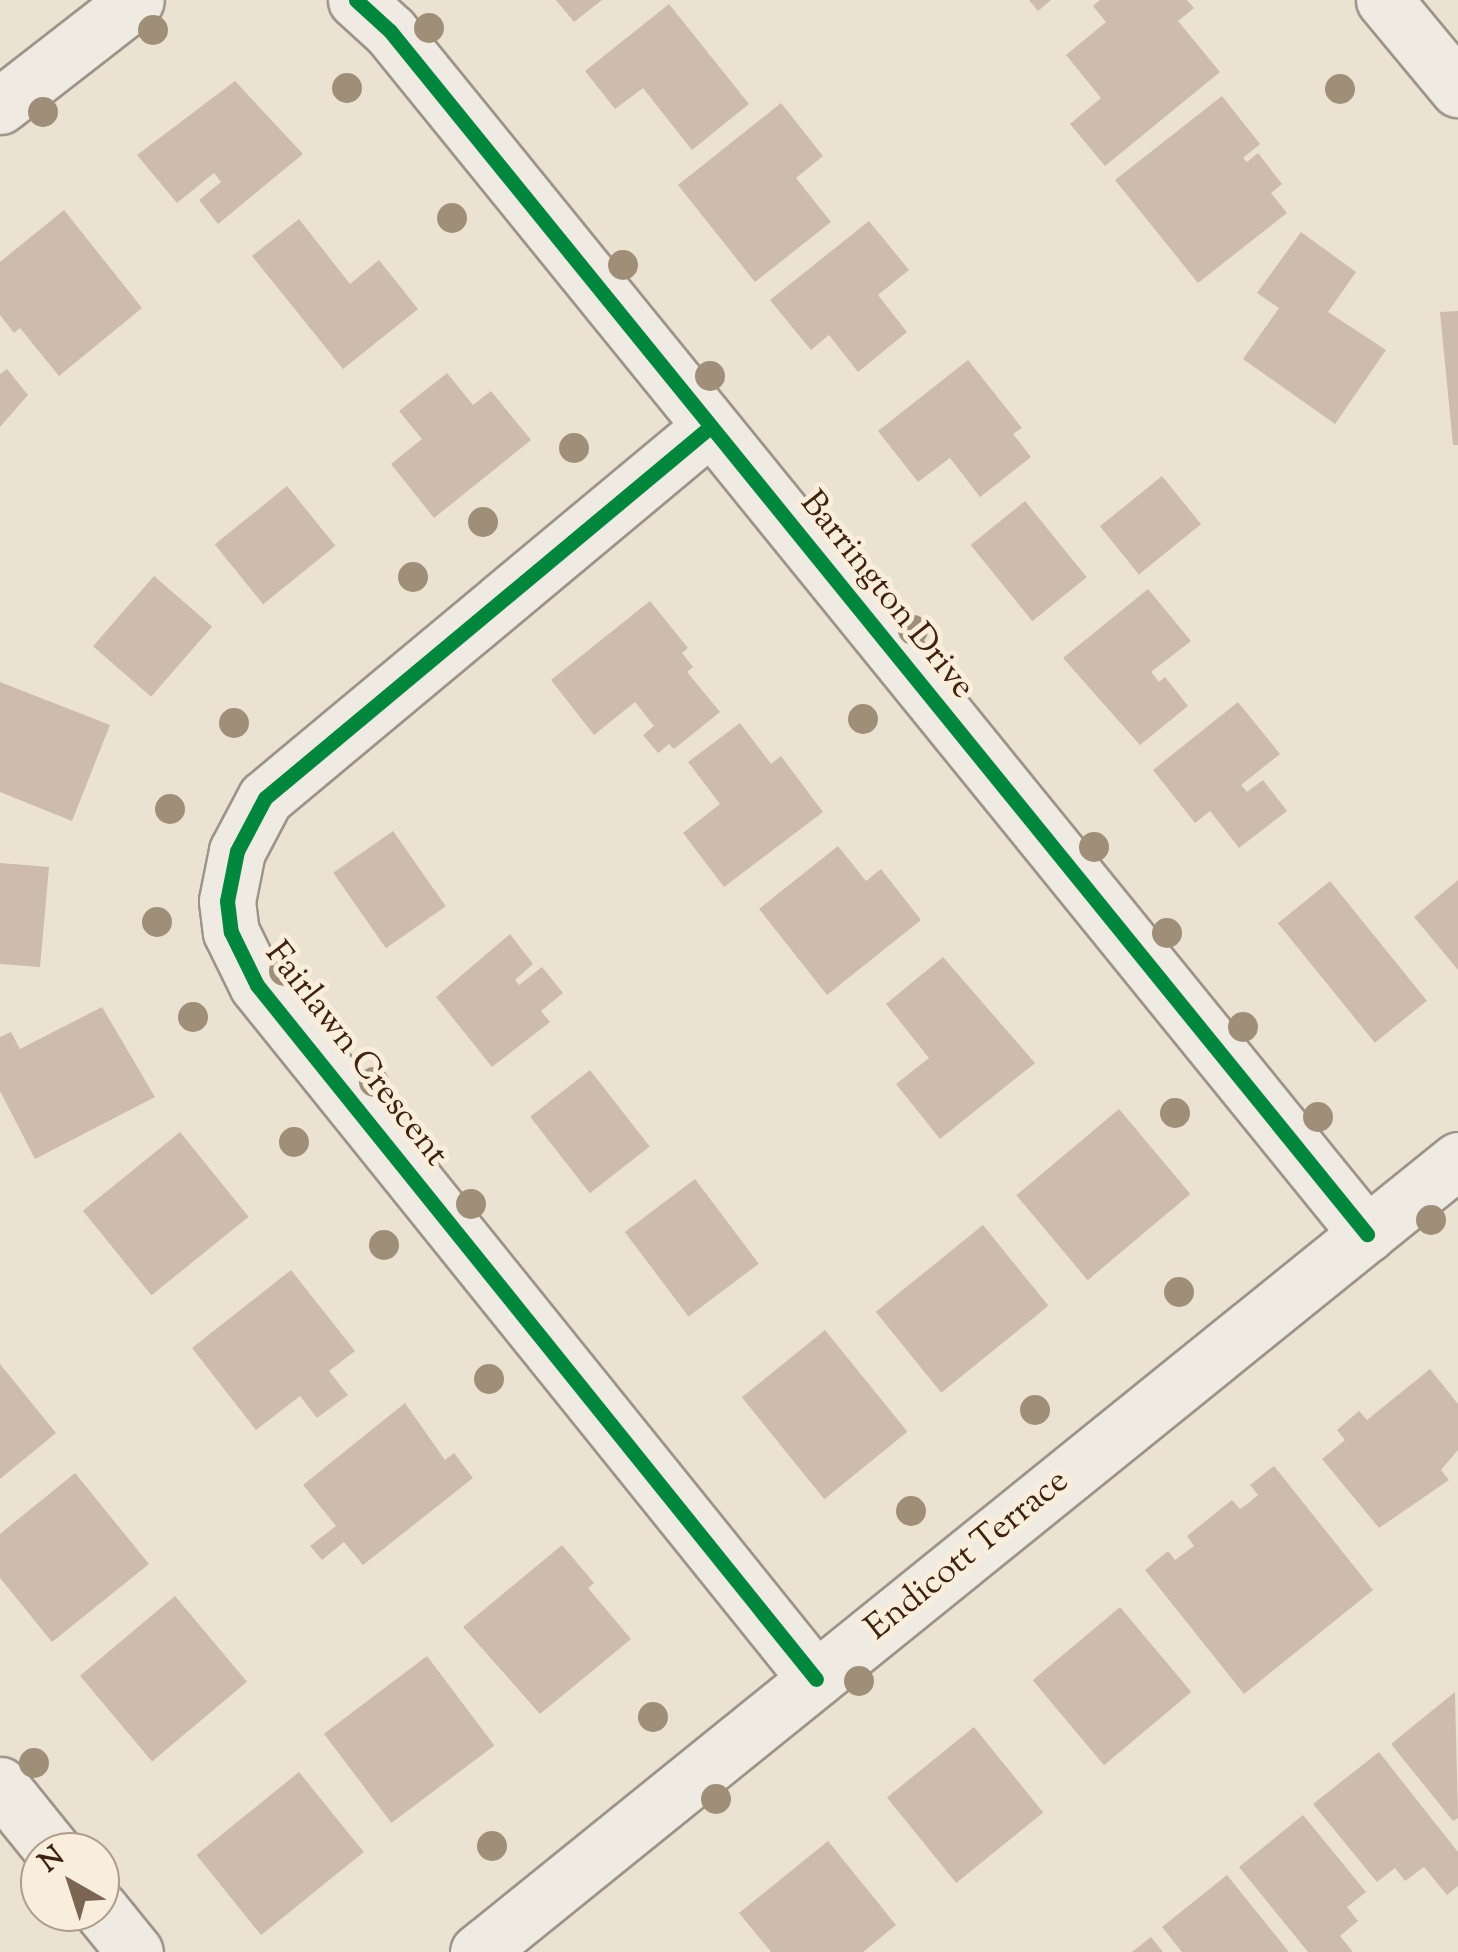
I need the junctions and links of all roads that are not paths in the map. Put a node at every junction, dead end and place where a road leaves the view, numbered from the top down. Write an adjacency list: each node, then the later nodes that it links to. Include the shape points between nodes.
1 (136, 0): 5 (street)
2 (356, 0): 6 (street, Barrington Drive, via 390,31)
3 (1384, 0): 4 (street)
4 (1458, 89)
5 (0, 106)
6 (710, 427): 8 (street, Barrington Drive); 9 (street, Fairlawn Crescent, via 265,798 237,851 227,902 236,946 257,985)
7 (1458, 1160): 8 (street, Endicott Terrace)
8 (1367, 1234): 9 (street, Endicott Terrace)
9 (816, 1679): 14 (street, Endicott Terrace)
10 (0, 1785): 11 (street)
11 (38, 1832)
12 (119, 1932): 13 (street)
13 (135, 1952)
14 (478, 1952)

